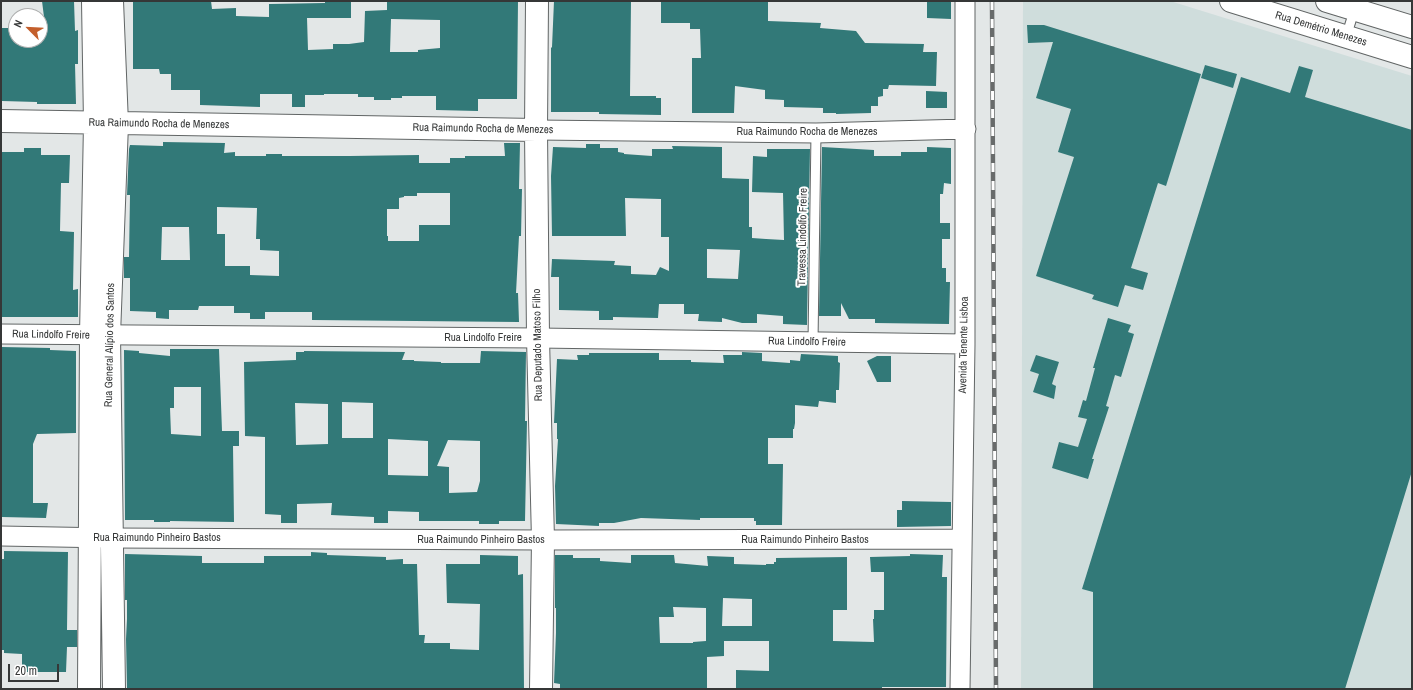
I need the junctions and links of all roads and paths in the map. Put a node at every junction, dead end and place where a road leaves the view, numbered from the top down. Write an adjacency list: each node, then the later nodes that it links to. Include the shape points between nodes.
1 (93, 1): 12 (street, Rua General Alípio dos Santos)
2 (112, 1): 13 (street, Rua General Alípio dos Santos)
3 (537, 1): 15 (street, Rua Deputado Matoso Filho)
4 (965, 1): 14 (street, Avenida Tenente Lisboa)
5 (1231, 1): 9 (street, Rua Demétrio Menezes)
6 (1327, 1): 7 (street)
7 (1355, 5): 8 (street); 9 (lane)
8 (1412, 27)
9 (1346, 37): 10 (street, Rua Demétrio Menezes)
10 (1412, 57)
11 (1, 121): 12 (street, Rua Raimundo Rocha de Menezes)
12 (95, 123): 13 (street, Rua Raimundo Rocha de Menezes); 18 (street, Rua General Alípio dos Santos)
13 (117, 124): 15 (street, Rua Raimundo Rocha de Menezes); 18 (street, Rua General Alípio dos Santos)
14 (966, 129): 16 (street, Rua Raimundo Rocha de Menezes); 21 (street, Avenida Tenente Lisboa)
15 (536, 130): 16 (street, Rua Raimundo Rocha de Menezes); 19 (street, Rua Deputado Matoso Filho)
16 (816, 133): 20 (lane, Travessa Lindolfo Freire)
17 (1, 334): 18 (street, Rua Lindolfo Freire)
18 (100, 335): 19 (street, Rua Lindolfo Freire); 23 (street, Rua General Alípio dos Santos)
19 (538, 338): 20 (street, Rua Lindolfo Freire); 25 (street, Rua Deputado Matoso Filho)
20 (813, 342): 21 (street, Rua Lindolfo Freire)
21 (965, 344): 24 (street, Avenida Tenente Lisboa)
22 (1, 536): 23 (street, Rua Raimundo Pinheiro Bastos)
23 (101, 538): 25 (street, Rua Raimundo Pinheiro Bastos); 26 (street, Rua General Alípio dos Santos); 27 (street, Rua General Alípio dos Santos)
24 (961, 539): 25 (street, Rua Raimundo Pinheiro Bastos); 29 (street, Avenida Tenente Lisboa)
25 (543, 540): 28 (street, Rua Deputado Matoso Filho)
26 (89, 689)
27 (114, 689)
28 (541, 689)
29 (960, 689)

